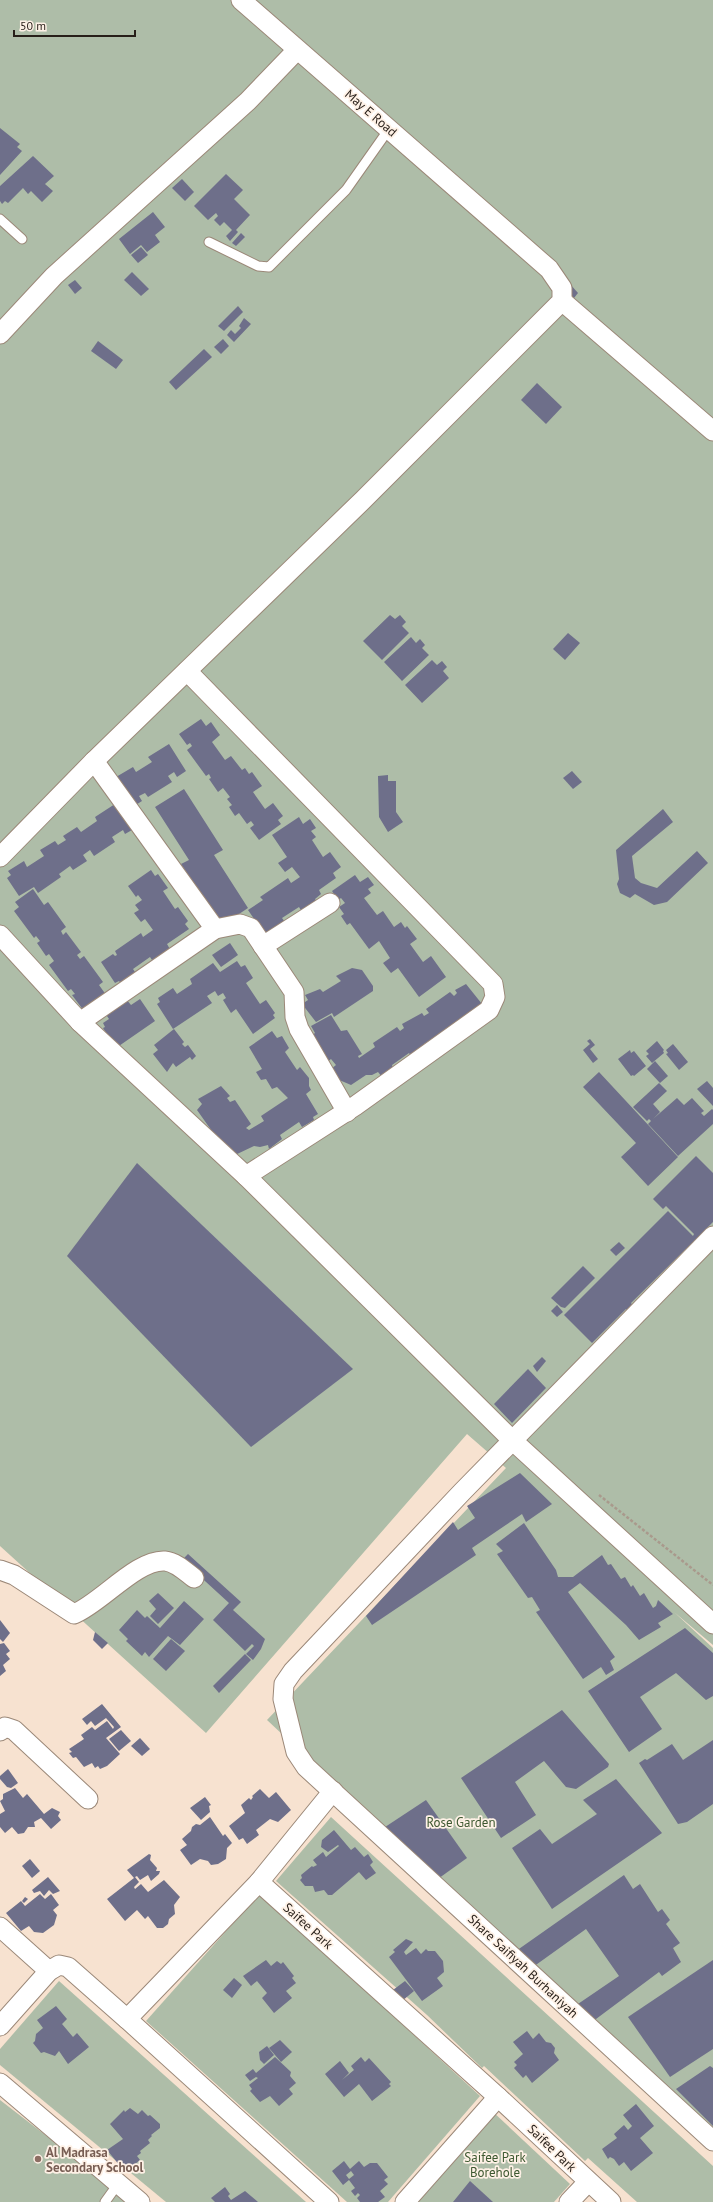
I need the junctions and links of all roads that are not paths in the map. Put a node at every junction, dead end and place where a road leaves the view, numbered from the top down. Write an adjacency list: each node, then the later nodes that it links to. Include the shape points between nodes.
1 (241, 0): 2 (street, May E Road)
2 (297, 50): 3 (street, May E Road); 8 (street, via 248,101 54,276)
3 (389, 129): 6 (lane, via 346,190 269,268 258,266); 7 (street, May E Road, via 552,272 562,288)
4 (0, 219): 5 (lane)
5 (22, 239)
6 (209, 242)
7 (562, 301): 9 (street); 10 (street)
8 (0, 334)
9 (713, 431)
10 (188, 671): 11 (street); 18 (street, via 493,984 495,997 489,1010)
11 (94, 761): 12 (street); 14 (street)
12 (0, 857)
13 (330, 903): 16 (street)
14 (215, 929): 16 (street, via 240,924 251,928); 17 (street)
15 (0, 934): 17 (street)
16 (263, 946): 18 (street, via 294,992 295,1017 299,1029)
17 (80, 1022): 19 (street)
18 (347, 1112): 19 (street)
19 (246, 1176): 21 (street)
20 (713, 1236): 21 (street, Share Saifiyah Burhaniyah)
21 (512, 1440): 24 (street); 26 (street, Share Saifiyah Burhaniyah, via 284,1684 283,1699 296,1752 306,1768)
22 (0, 1570): 23 (street, via 14,1575 74,1614 87,1609 132,1573 150,1564 164,1561 175,1564)
23 (194, 1578)
24 (713, 1624)
25 (0, 1731): 27 (street, via 5,1727 14,1730)
26 (334, 1791): 28 (street); 35 (street, Share Saifiyah Burhaniyah)
27 (88, 1799)
28 (259, 1882): 31 (street); 34 (street, Saifee Park)
29 (0, 1927): 30 (street)
30 (49, 1971): 31 (street, via 59,1965 68,1967); 32 (street)
31 (127, 2019): 40 (street)
32 (0, 2026)
33 (0, 2083): 37 (street)
34 (498, 2097): 36 (street, Saifee Park); 41 (street)
35 (713, 2141)
36 (588, 2182): 42 (street, Saifee Park); 43 (street, Saifee Park)
37 (118, 2184): 38 (lane); 39 (street)
38 (105, 2202)
39 (140, 2202)
40 (329, 2202)
41 (405, 2202)
42 (569, 2202)
43 (611, 2202)

